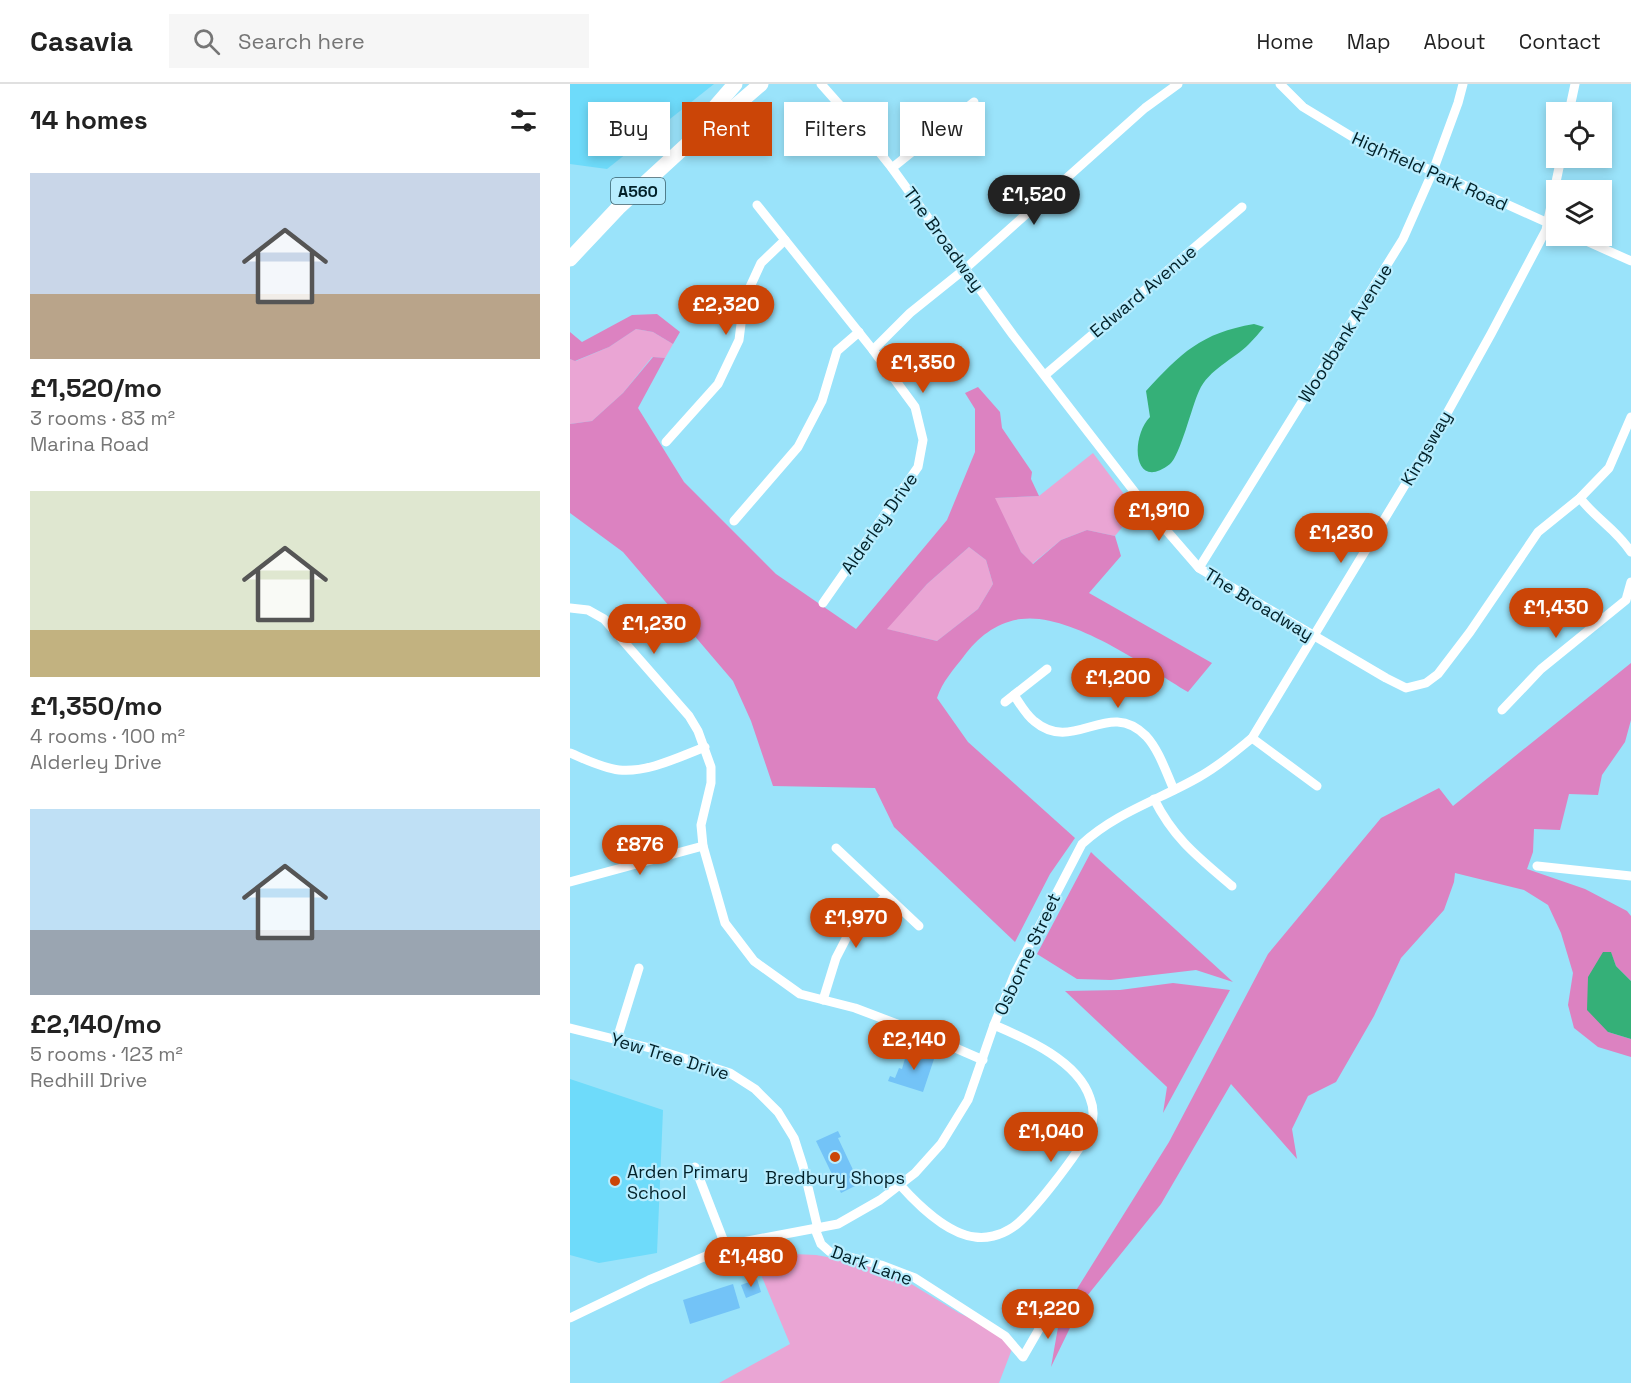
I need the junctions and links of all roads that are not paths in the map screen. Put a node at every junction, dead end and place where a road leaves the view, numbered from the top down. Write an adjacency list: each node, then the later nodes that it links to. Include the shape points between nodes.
1 (735, 84): 8 (main road, A560)
2 (761, 84): 9 (main road, A560)
3 (821, 84): 13 (street, The Broadway)
4 (1178, 84): 24 (street, via 1145,108)
5 (1280, 84): 14 (street, Highfield Park Road, via 1303,107 1364,144)
6 (1463, 84): 14 (street, Woodbank Avenue)
7 (1575, 84): 10 (street)
8 (718, 102)
9 (740, 102)
10 (1571, 102)
11 (682, 150): 21 (main road, A560)
12 (907, 156): 13 (street)
13 (892, 168): 24 (street, The Broadway)
14 (1433, 171): 17 (street, Highfield Park Road); 33 (street, Woodbank Avenue, via 1403,239)
15 (757, 205): 19 (street, Alderley Drive)
16 (1242, 207): 27 (street, Edward Avenue)
17 (1546, 223)
18 (1546, 230): 37 (street, Kingsway, via 1431,442)
19 (785, 240): 25 (street, Alderley Drive); 29 (street, via 761,263 744,300 739,340 718,384)
20 (1597, 246): 22 (street)
21 (575, 254): 23 (main road, A560)
22 (1631, 261)
23 (570, 264)
24 (966, 268): 26 (street, via 910,313); 27 (street, The Broadway)
25 (859, 332): 26 (street, Alderley Drive); 31 (street, via 837,351 822,401 798,447)
26 (873, 350): 35 (street, Alderley Drive, via 915,406 923,440 918,467)
27 (1045, 375): 33 (street, The Broadway, via 1147,508)
28 (1631, 417): 30 (street, The Broadway, via 1609,468)
29 (666, 442)
30 (1580, 498): 32 (street, via 1621,536); 37 (street, The Broadway, via 1538,532 1470,632 1438,674 1426,683 1406,688)
31 (734, 522)
32 (1631, 552)
33 (1199, 568): 37 (street, The Broadway)
34 (1631, 582): 41 (street, via 1626,600 1540,669)
35 (823, 603)
36 (570, 608): 43 (street, via 588,610 604,619 689,716)
37 (1313, 636): 42 (street, Kingsway)
38 (1047, 669): 39 (street)
39 (1014, 695): 40 (street); 46 (street, via 1032,721 1058,734 1111,722 1134,726 1152,743)
40 (1005, 702)
41 (1502, 710)
42 (1252, 738): 45 (street); 46 (street, Kingsway, via 1220,765)
43 (705, 747): 44 (street, via 633,770 618,770); 49 (street, via 711,783 701,825)
44 (570, 753)
45 (1317, 786)
46 (1174, 790): 47 (street, Kingsway)
47 (1154, 799): 48 (street, Kingsway, via 1116,817); 54 (street, via 1182,842)
48 (1082, 844): 59 (street, Osborne Street, via 1027,947)
49 (703, 846): 53 (street); 58 (street, via 725,924 754,961 800,994)
50 (836, 848): 55 (street)
51 (1537, 866): 52 (street)
52 (1631, 876)
53 (570, 882)
54 (1232, 886)
55 (886, 896): 56 (street); 58 (street, via 852,927 836,958)
56 (919, 926)
57 (639, 968): 61 (street)
58 (823, 1000): 62 (street, via 855,1008)
59 (994, 1025): 62 (street, Osborne Street); 64 (street, via 1033,1042 1081,1081 1094,1110 1091,1128 1029,1214 1012,1229 995,1235 975,1237 954,1229 933,1216)
60 (570, 1028): 61 (street, Yew Tree Drive)
61 (616, 1038): 65 (street, Yew Tree Drive, via 729,1073 761,1094 794,1138)
62 (983, 1060): 64 (street, Osborne Street, via 952,1129 930,1158)
63 (695, 1167): 66 (street)
64 (901, 1185): 65 (street, Osborne Street, via 860,1213)
65 (817, 1229): 66 (street, Osborne Street); 67 (street, Dark Lane, via 821,1244 830,1252 915,1278 1005,1336 1023,1357)
66 (726, 1247): 68 (street, Osborne Street)
67 (1050, 1310)
68 (570, 1318)

